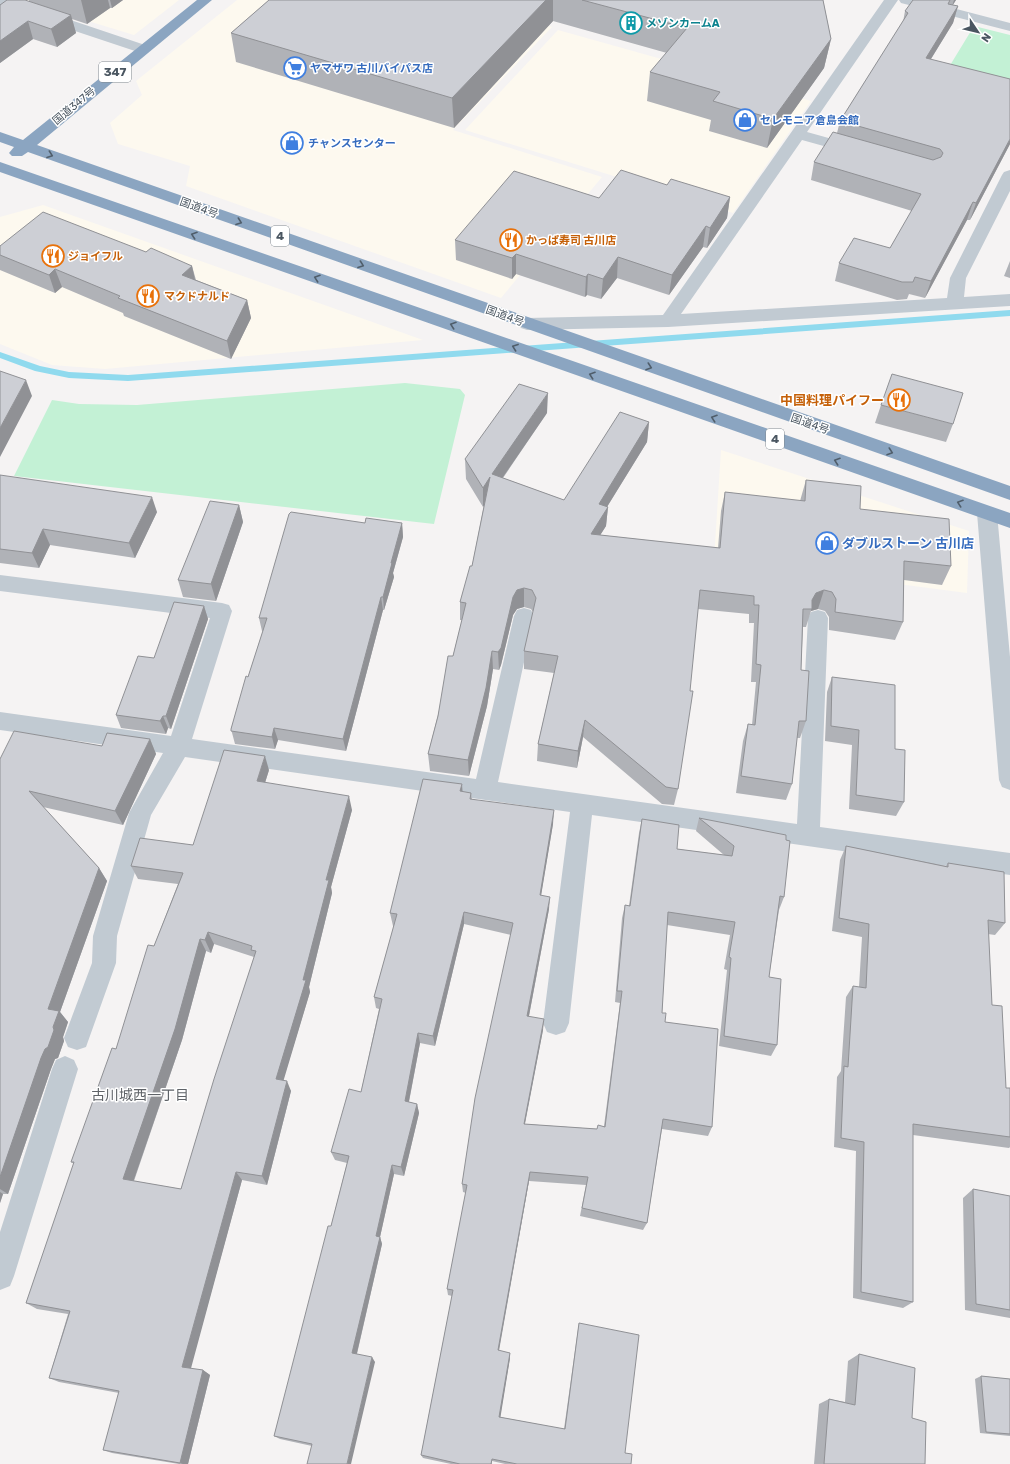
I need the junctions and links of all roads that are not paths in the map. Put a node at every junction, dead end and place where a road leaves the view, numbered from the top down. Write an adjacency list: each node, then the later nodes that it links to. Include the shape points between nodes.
1 (205, 0): 6 (highway, 国道347号 / 347)
2 (891, 0): 7 (street)
3 (906, 0): 5 (street)
4 (0, 1): 6 (street)
5 (1010, 27)
6 (142, 49): 9 (highway, 国道347号 / 347)
7 (798, 134): 10 (street); 15 (street)
8 (0, 137): 9 (highway, 国道4号 / 4)
9 (26, 146): 11 (highway, 国道347号 / 347); 16 (highway, 国道4号 / 4, one-way to 16)
10 (867, 153)
11 (0, 167): 18 (highway, 国道4号 / 4, one-way to 11)
12 (1010, 175): 14 (street, via 958,278)
13 (1010, 300): 14 (street)
14 (955, 303): 15 (street)
15 (668, 321): 16 (street)
16 (528, 324): 17 (highway, 国道4号 / 4, one-way to 17)
17 (1010, 494)
18 (987, 513): 19 (highway, 国道4号 / 4); 25 (street)
19 (1010, 521)
20 (0, 583): 24 (street, via 222,611)
21 (524, 616): 26 (street)
22 (818, 618): 28 (street)
23 (0, 721): 24 (street)
24 (179, 746): 26 (street); 31 (street, via 140,813 106,936 104,963)
25 (1010, 780)
26 (485, 790): 27 (street)
27 (582, 804): 28 (street); 30 (street)
28 (808, 836): 29 (street)
29 (1010, 864)
30 (556, 1023)
31 (78, 1038)
32 (65, 1069): 33 (street)
33 (0, 1276)

